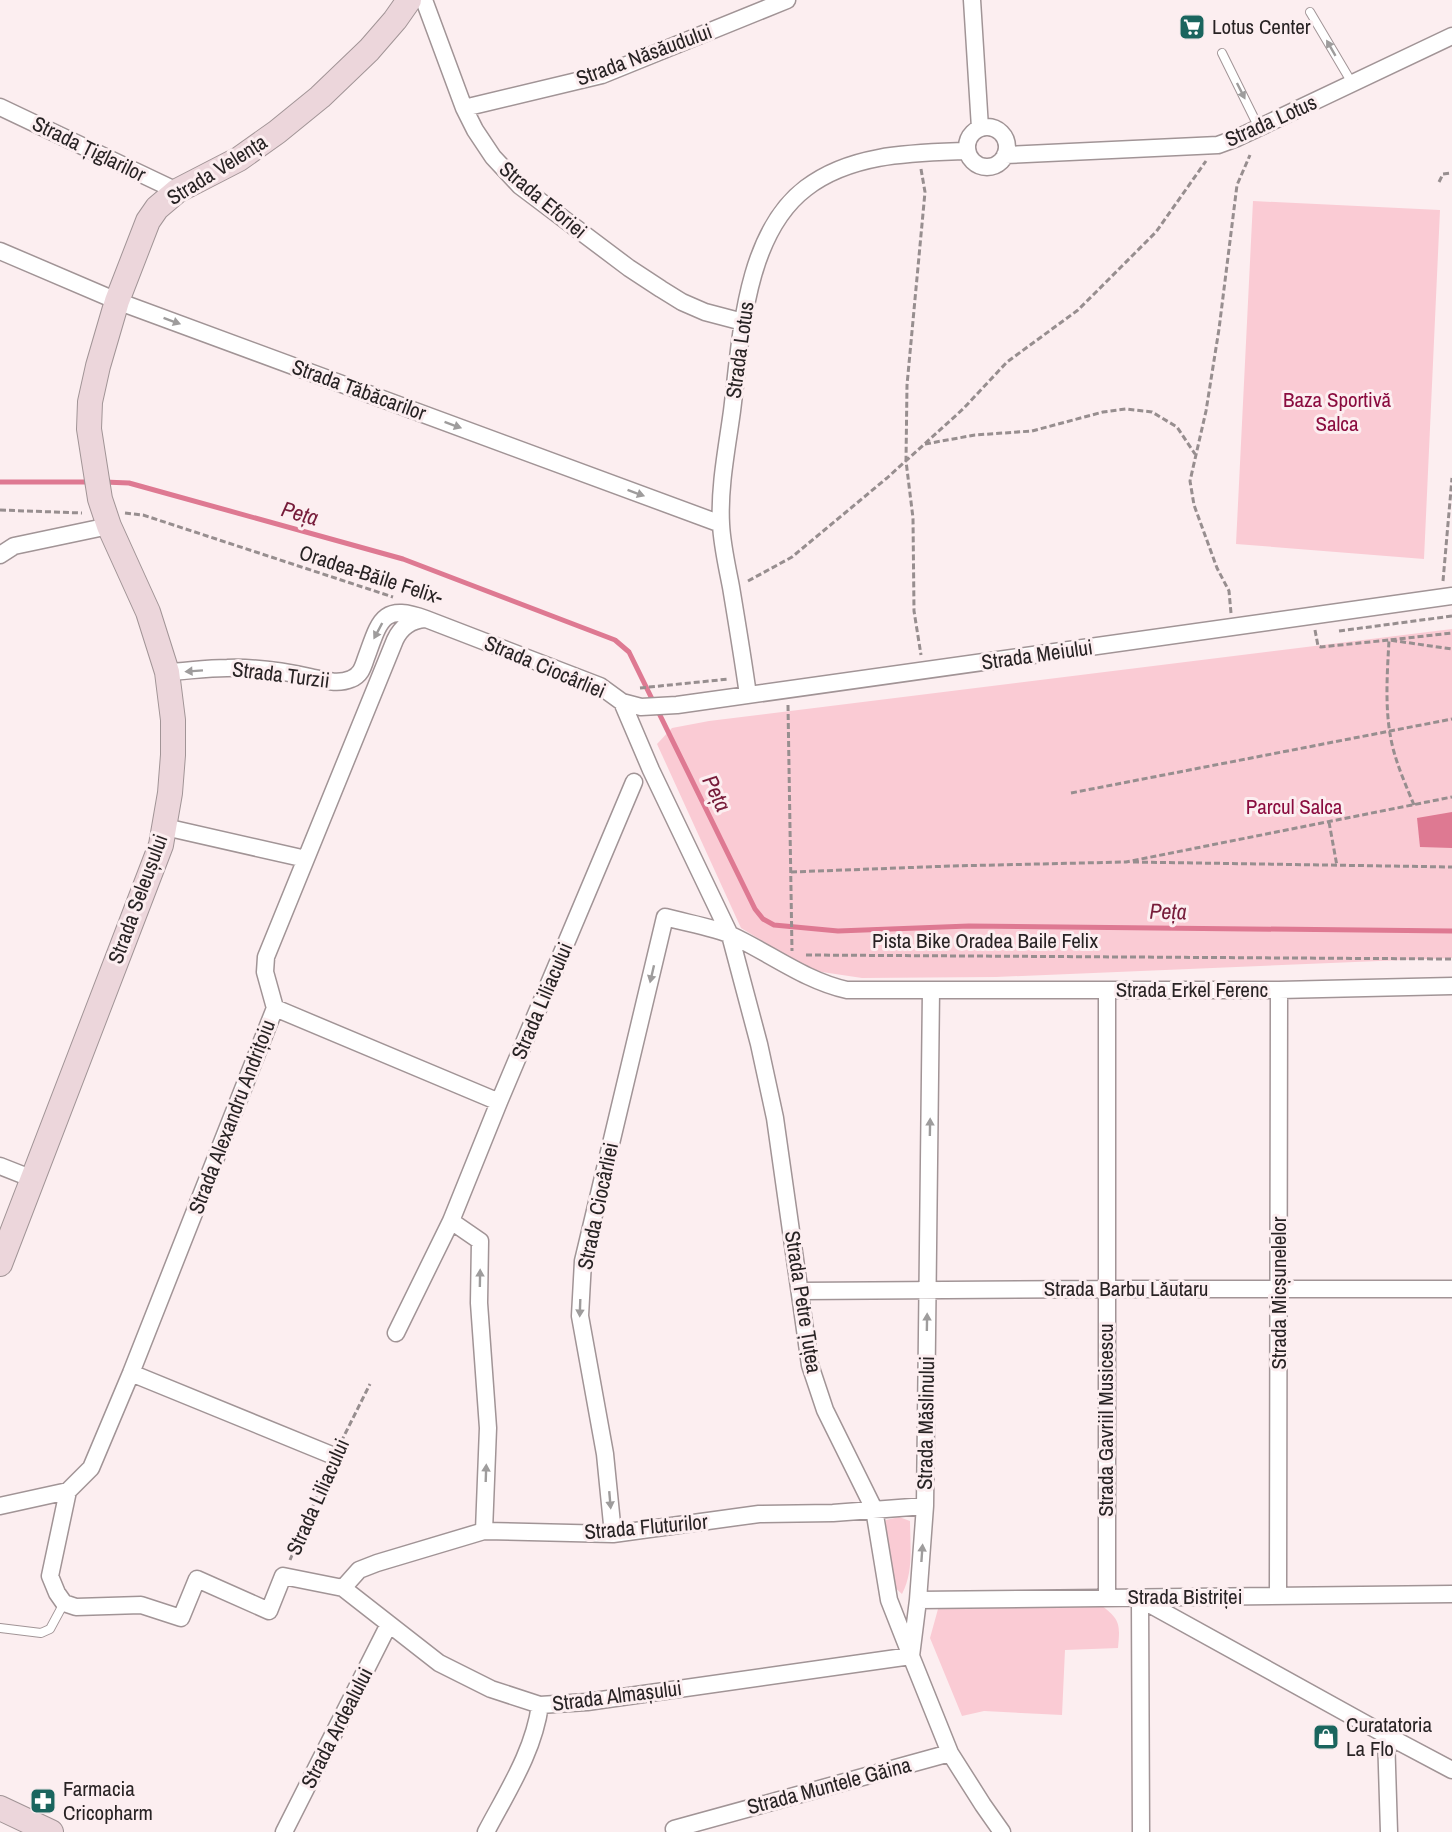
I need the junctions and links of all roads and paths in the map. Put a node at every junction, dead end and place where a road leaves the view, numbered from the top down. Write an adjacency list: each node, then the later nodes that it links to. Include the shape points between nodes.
1 (409, 0): 20 (main road, Strada Velența, via 369,50 320,97 239,159)
2 (424, 0): 10 (street, Strada Eforiei)
3 (787, 0): 10 (street, Strada Năsăudului, via 602,75)
4 (972, 0): 11 (street)
5 (1310, 12): 8 (lane, one-way to 5)
6 (1452, 36): 8 (street, Strada Lotus)
7 (1222, 53): 12 (lane, one-way to 12)
8 (1352, 83): 12 (street, Strada Lotus)
9 (0, 107): 20 (street, Strada Țiglarilor)
10 (464, 108): 23 (street, Strada Eforiei, via 482,142 505,171 558,217 682,302)
11 (980, 128): 14 (street, via 970,136); 17 (street, via 993,128 1004,136)
12 (1259, 128): 13 (street, Strada Lotus)
13 (1218, 145): 17 (street, Strada Lotus); 24 (path, via 1156,232 1129,260 1078,310 1007,363)
14 (967, 151): 15 (street, Strada Lotus); 17 (street, via 972,160 983,166 996,165)
15 (919, 152): 23 (street, Strada Lotus, via 847,167 820,179 792,201 765,243 749,288); 26 (path, via 925,192 907,385)
16 (1251, 154): 25 (path, via 1238,185 1206,411)
17 (1005, 155)
18 (1452, 174): 19 (path, via 1443,174)
19 (1439, 182)
20 (177, 191): 22 (main road, Strada Velența, via 148,221)
21 (0, 251): 22 (street, Strada Tăbăcarilor)
22 (117, 301): 28 (main road, Strada Velența, via 90,402 89,429); 31 (street, Strada Tăbăcarilor, one-way to 31)
23 (744, 322): 31 (street, Strada Lotus, via 721,489)
24 (924, 445): 25 (path, via 975,435 1032,431 1126,409 1152,412 1177,427); 26 (path)
25 (1195, 454): 38 (path, via 1190,481 1194,505 1228,591)
26 (906, 461): 33 (path, via 792,557); 42 (path, via 913,518 914,611)
27 (1452, 478): 34 (path, via 1443,582)
28 (98, 491): 30 (main road, Strada Seleușului)
29 (0, 510): 30 (path, Oradea-Băile Felix-)
30 (107, 520): 32 (street, via 14,546); 35 (path, Oradea-Băile Felix-, via 128,513 143,515); 43 (main road, Strada Seleușului, via 148,612)
31 (721, 524): 33 (street, Strada Lotus)
32 (0, 555)
33 (731, 588): 47 (street, Strada Lotus)
34 (1446, 597): 36 (street, Strada Meiului)
35 (402, 600)
36 (1313, 616): 38 (street, Strada Meiului); 40 (path, via 1321,647)
37 (426, 619): 43 (street, Strada Turzii, one-way to 43, via 394,612 376,629 359,674 341,682 268,670); 48 (street, Strada Ciocârliei, via 600,686); 57 (street, Strada Alexandru Andrițoiu, via 417,619 398,632)
38 (1232, 627): 42 (street, Strada Meiului)
39 (1452, 633): 40 (path)
40 (1389, 640): 41 (path); 50 (path, via 1386,689)
41 (1452, 649)
42 (925, 671): 46 (street, Strada Meiului)
43 (167, 672): 56 (main road, Strada Seleușului, via 173,755)
44 (714, 680): 45 (path)
45 (635, 688)
46 (788, 690): 47 (street, Strada Meiului); 61 (path)
47 (748, 695): 48 (street, Strada Meiului, via 641,707)
48 (622, 702): 63 (street, Strada Ciocârliei)
49 (1452, 719): 50 (path)
50 (1390, 730): 52 (path); 54 (path)
51 (634, 782): 74 (street, Strada Liliacului)
52 (1071, 793)
53 (1452, 797): 54 (path)
54 (1414, 805): 55 (path)
55 (1329, 822): 58 (path); 59 (path)
56 (165, 827): 57 (street); 76 (main road, Strada Seleușului)
57 (306, 859): 73 (street, Strada Alexandru Andrițoiu, via 266,957 265,972)
58 (1126, 862): 59 (path); 61 (path)
59 (1337, 866): 60 (path)
60 (1452, 867)
61 (791, 872): 64 (path)
62 (665, 917): 63 (street, Strada Erkel Ferenc); 93 (street, Strada Ciocârliei, one-way to 93, via 583,1261 580,1316 605,1454)
63 (730, 935): 70 (street, Strada Erkel Ferenc, via 831,987); 82 (street, Strada Petre Țuțea, via 775,1118)
64 (792, 936)
65 (785, 952): 66 (path)
66 (792, 954)
67 (800, 955): 68 (path, Pista Bike Oradea Baile Felix)
68 (1452, 959)
69 (1452, 986): 71 (street, Strada Erkel Ferenc)
70 (931, 990): 72 (street, Strada Erkel Ferenc); 83 (street, Strada Măslinului, one-way to 70)
71 (1279, 990): 72 (street, Strada Erkel Ferenc); 80 (street, Strada Micșunelelor)
72 (1107, 991): 79 (street, Strada Gavriil Musicescu)
73 (275, 1008): 74 (street); 85 (street, Strada Alexandru Andrițoiu)
74 (499, 1102): 77 (street, Strada Liliacului)
75 (0, 1166): 76 (street)
76 (33, 1179): 78 (main road, Strada Seleușului)
77 (451, 1221): 84 (street, Strada Liliacului); 92 (street, one-way to 77, via 488,1428 479,1303 480,1241)
78 (0, 1264)
79 (1106, 1289): 80 (street, Strada Barbu Lăutaru); 83 (street, Strada Barbu Lăutaru); 98 (street, Strada Gavriil Musicescu)
80 (1279, 1289): 81 (street, Strada Barbu Lăutaru); 97 (street, Strada Micșunelelor)
81 (1452, 1290)
82 (800, 1291): 83 (street, Strada Barbu Lăutaru); 91 (street, Strada Petre Țuțea, via 810,1365 825,1410)
83 (928, 1291): 90 (street, Strada Măslinului, one-way to 83)
84 (396, 1333)
85 (130, 1373): 87 (street); 88 (street, Strada Alexandru Andrițoiu, via 91,1468)
86 (370, 1384): 87 (path, Strada Liliacului)
87 (334, 1456): 94 (path, Strada Liliacului)
88 (68, 1491): 89 (street); 101 (street, via 50,1576)
89 (0, 1506)
90 (925, 1506): 91 (street, Strada Fluturilor); 100 (street, Strada Măslinului, one-way to 90)
91 (874, 1509): 93 (street, Strada Fluturilor, via 759,1514); 104 (street, Strada Petre Țuțea, via 889,1600)
92 (484, 1531): 93 (street, Strada Fluturilor); 95 (street, Strada Fluturilor, via 359,1570)
93 (613, 1534)
94 (284, 1576): 95 (street, Strada Almașului); 101 (street, Strada Liliacului, via 269,1611 197,1579 181,1618 141,1605 76,1607)
95 (343, 1588): 102 (street, Strada Almașului)
96 (1452, 1594): 97 (street, Strada Bistriței)
97 (1278, 1596): 99 (street, Strada Bistriței)
98 (1107, 1598): 99 (street, Strada Bistriței); 100 (street, Strada Bistriței)
99 (1140, 1599): 106 (street); 115 (street)
100 (918, 1600): 104 (street, Strada Măslinului)
101 (64, 1603): 103 (lane, via 50,1629 41,1633)
102 (389, 1624): 105 (street, Strada Almașului, via 439,1663 491,1689); 112 (street, Strada Ardealului)
103 (0, 1628)
104 (911, 1656): 105 (street, Strada Almașului, via 587,1702); 107 (street, Strada Măslinului)
105 (540, 1705): 113 (street, via 538,1725 526,1754)
106 (1386, 1735): 108 (street); 116 (street)
107 (950, 1753): 110 (street, Strada Muntele Găina); 114 (street, Strada Măslinului)
108 (1452, 1770)
109 (0, 1808): 111 (main road)
110 (674, 1829)
111 (51, 1832)
112 (284, 1832)
113 (486, 1832)
114 (1002, 1832)
115 (1141, 1832)
116 (1389, 1832)

